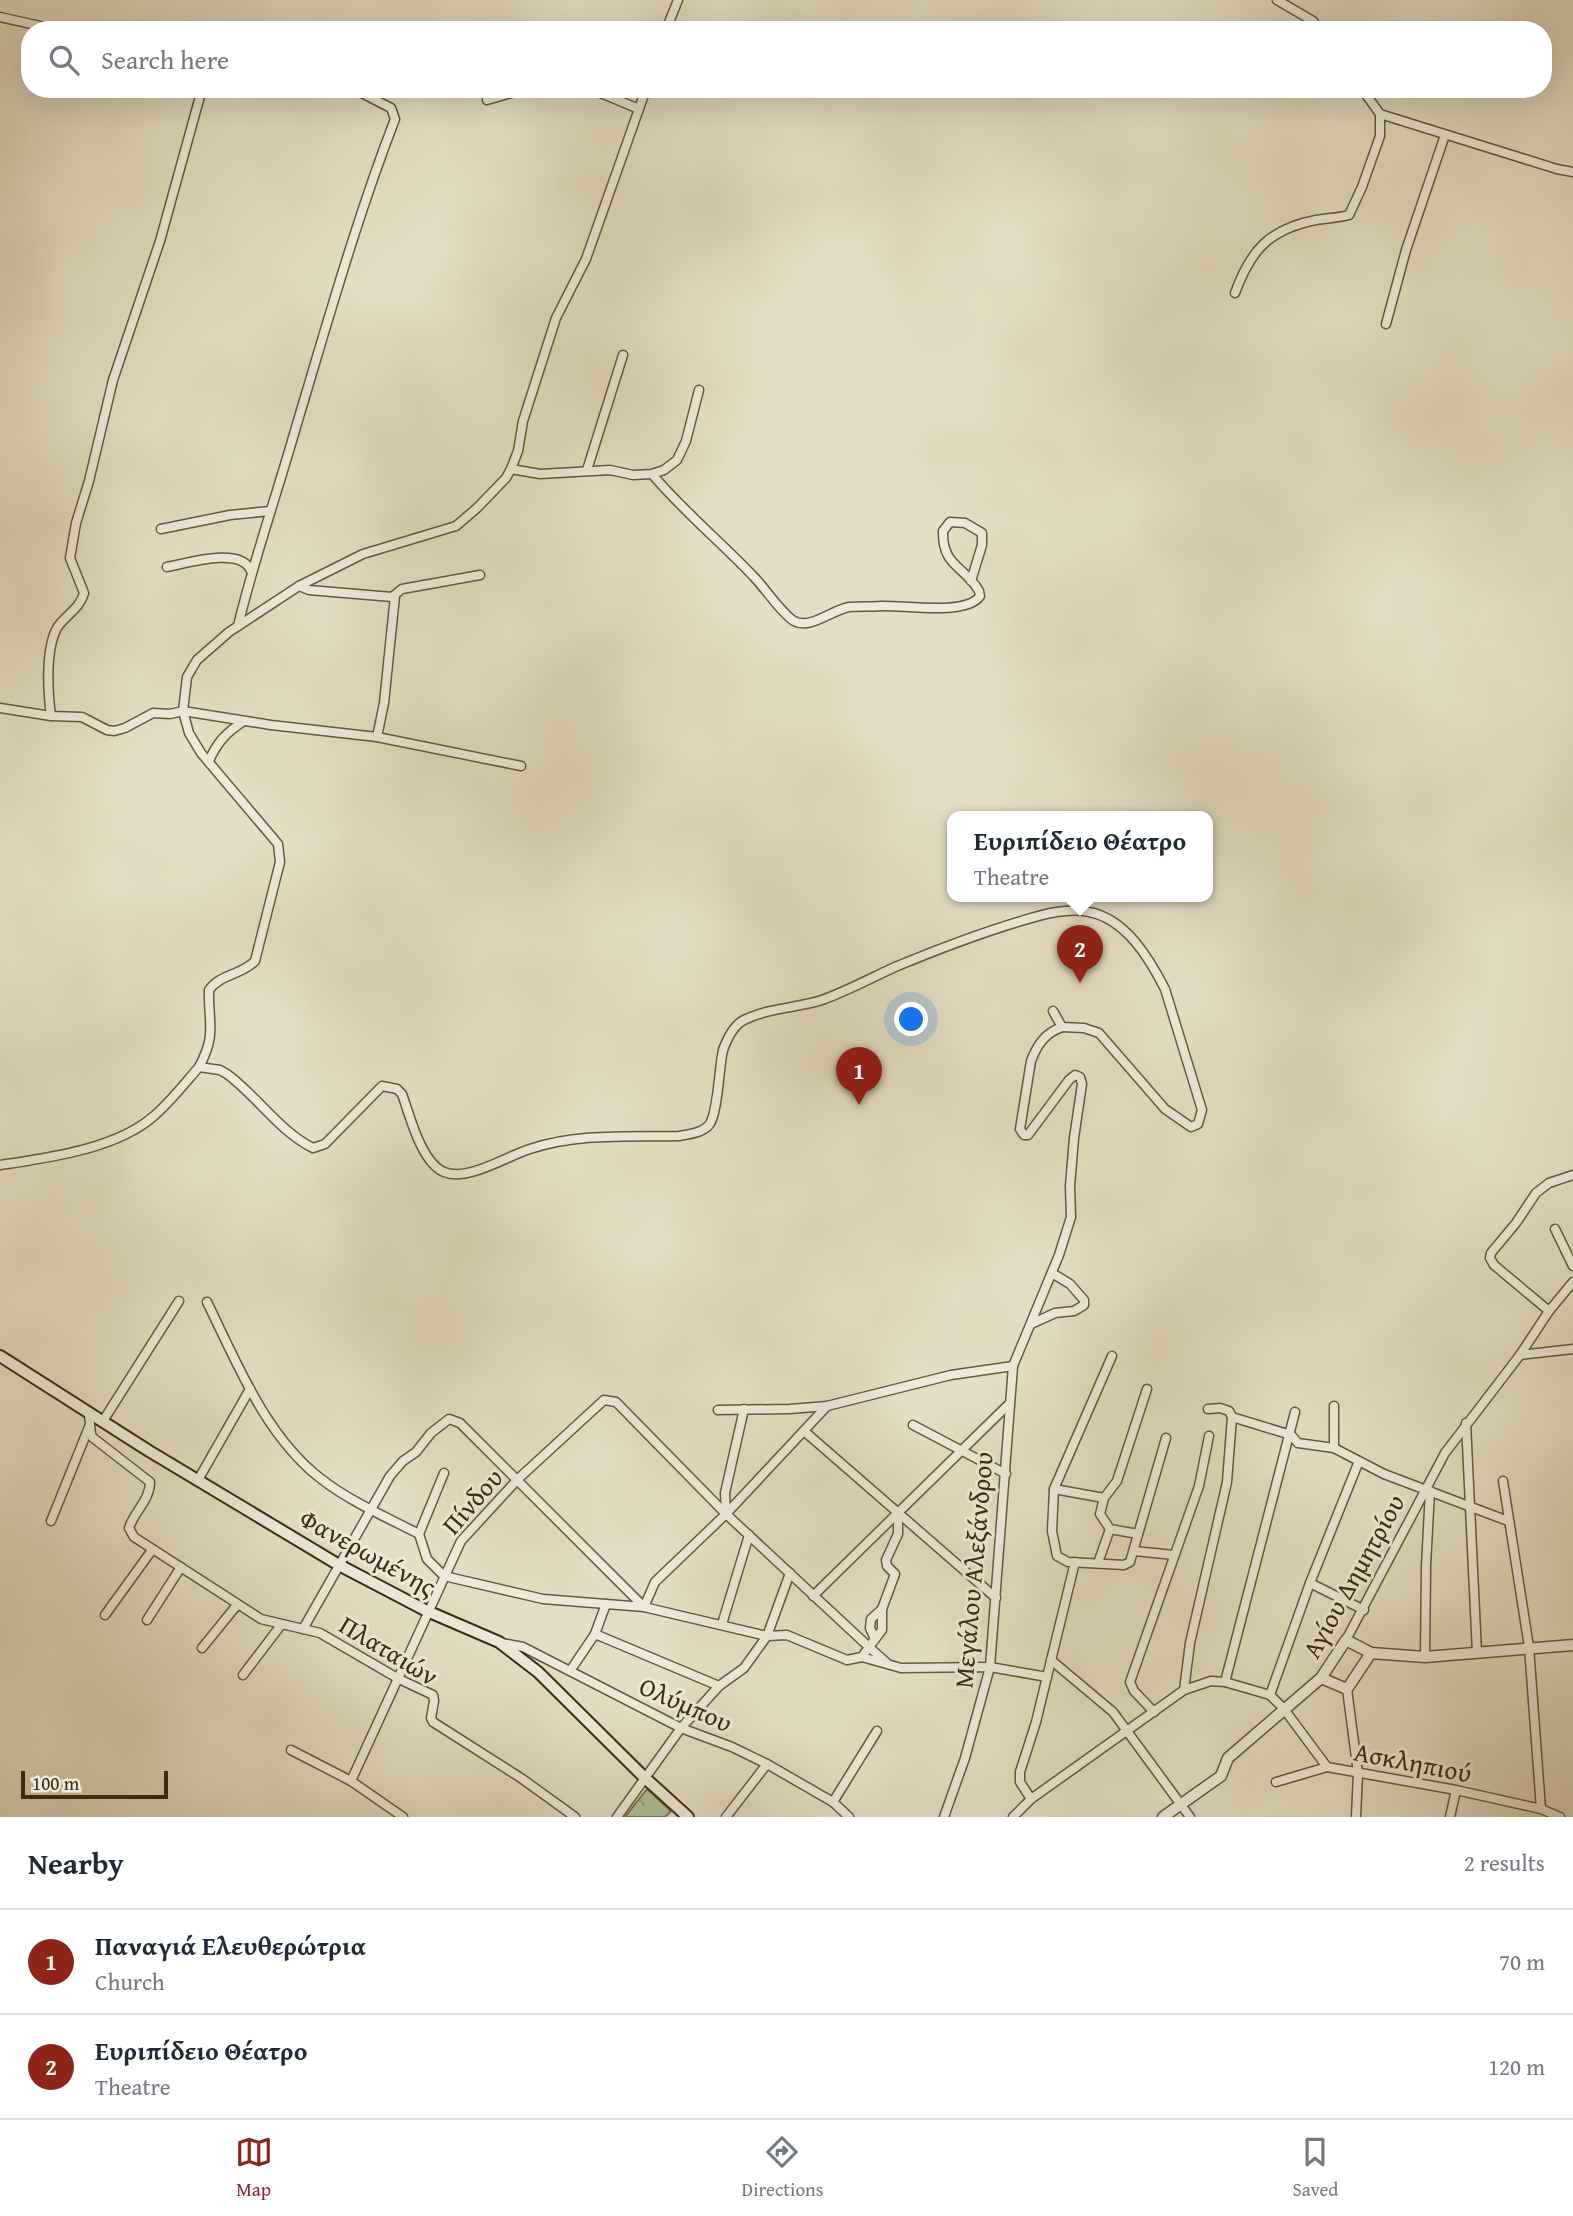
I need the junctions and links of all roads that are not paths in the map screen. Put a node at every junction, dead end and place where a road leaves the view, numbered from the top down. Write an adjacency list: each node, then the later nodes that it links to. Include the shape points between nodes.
1 (678, 0): 4 (street)
2 (1277, 0): 5 (street)
3 (0, 17): 6 (street)
4 (670, 21)
5 (1313, 21)
6 (21, 22)
7 (200, 98): 36 (street, via 160,241 113,380 76,523 71,558 84,593 79,606 55,633 47,676)
8 (372, 98): 25 (street, via 391,108 394,119 365,196)
9 (494, 98): 13 (street)
10 (613, 98): 14 (street)
11 (643, 98): 14 (street)
12 (1368, 98): 15 (street)
13 (487, 100)
14 (639, 109): 22 (street, via 586,259 556,318)
15 (1380, 114): 16 (street); 18 (street, via 1380,136 1349,215 1273,234 1256,253)
16 (1445, 135): 17 (street); 19 (street)
17 (1573, 172)
18 (1235, 293)
19 (1386, 324)
20 (623, 355): 23 (street)
21 (699, 390): 24 (street, via 677,460)
22 (512, 469): 23 (street, via 540,474); 31 (street, via 456,526 363,554)
23 (587, 470): 24 (street)
24 (652, 474): 30 (street, via 786,614 802,624 852,607 942,608 973,603 980,596)
25 (270, 511): 26 (street); 28 (street)
26 (161, 529)
27 (167, 567): 28 (street, via 219,557 242,561)
28 (251, 571): 33 (street)
29 (480, 575): 32 (street, via 402,589)
30 (971, 582): 30 (street, via 944,549 943,531 950,523 965,523 982,533)
31 (299, 586): 32 (street); 33 (street)
32 (395, 596): 38 (street)
33 (238, 626): 35 (street, via 197,660 187,677)
34 (0, 708): 36 (street)
35 (183, 711): 36 (street, via 153,713 114,731 82,718); 37 (street); 39 (street, via 189,733)
36 (51, 716)
37 (244, 721): 38 (street); 39 (street, via 220,740)
38 (377, 737): 40 (street)
39 (209, 761): 43 (street, via 278,844 280,862 255,961 209,990 211,1039)
40 (521, 766)
41 (1053, 1012): 42 (street)
42 (1062, 1027): 43 (street, via 1099,1033 1165,1110 1191,1126 1198,1124 1202,1110 1157,974 1113,921 1077,910 990,930 821,1000 741,1021 723,1050 714,1115 708,1127 694,1133 564,1141 473,1171 446,1173 425,1153 397,1089 382,1086 326,1144 313,1148 227,1074); 48 (street, Μεγάλου Αλεξάνδρου, via 1048,1034 1035,1051 1020,1129 1028,1135 1069,1080 1080,1077 1071,1217)
43 (199, 1067): 44 (street, via 154,1116 130,1132 63,1154)
44 (0, 1165)
45 (1573, 1175): 52 (street, via 1536,1193 1490,1258)
46 (1555, 1229): 47 (street)
47 (1573, 1266)
48 (1052, 1273): 53 (street, Μεγάλου Αλεξάνδρου); 53 (street, via 1070,1284 1084,1305)
49 (1573, 1282): 52 (street, Αγίου Δημητρίου)
50 (180, 1301): 70 (street)
51 (207, 1302): 59 (street)
52 (1549, 1311): 55 (street, Αγίου Δημητρίου)
53 (1031, 1324): 58 (street, Μεγάλου Αλεξάνδρου)
54 (1573, 1349): 55 (street)
55 (1520, 1355): 71 (street, Αγίου Δημητρίου)
56 (0, 1356): 68 (main road, Φανερωμένης)
57 (1112, 1356): 86 (street)
58 (1013, 1366): 61 (street, Μεγάλου Αλεξάνδρου); 62 (street, via 940,1377)
59 (250, 1388): 84 (street); 90 (street, via 284,1441 306,1465 328,1484)
60 (1147, 1390): 88 (street, via 1117,1481)
61 (1009, 1405): 79 (street); 82 (street, Μεγάλου Αλεξάνδρου)
62 (827, 1406): 64 (street); 74 (street)
63 (1334, 1406): 78 (street)
64 (744, 1409): 66 (street); 91 (street, via 725,1493)
65 (1208, 1409): 69 (street, via 1229,1411)
66 (718, 1410)
67 (1295, 1412): 75 (street)
68 (88, 1413): 70 (main road, Φανερωμένης); 73 (street)
69 (1232, 1418): 75 (street); 146 (street, via 1227,1482 1190,1643)
70 (103, 1421): 84 (main road, Φανερωμένης)
71 (1466, 1423): 87 (street, Αγίου Δημητρίου); 89 (street)
72 (913, 1425): 79 (street)
73 (89, 1427): 93 (street); 99 (street, Πλαταιών, via 92,1437 149,1482 150,1492 130,1528 134,1537)
74 (804, 1431): 91 (street); 92 (street)
75 (1291, 1435): 78 (street, via 1298,1443); 143 (street)
76 (1209, 1436): 101 (street, via 1199,1486)
77 (1166, 1438): 97 (street)
78 (1334, 1448): 80 (street)
79 (961, 1451): 82 (street); 92 (street)
80 (1359, 1461): 87 (street); 108 (street)
81 (444, 1474): 96 (street)
82 (1006, 1474): 110 (street, Μεγάλου Αλεξάνδρου)
83 (518, 1479): 90 (street, via 460,1423 449,1419 390,1476); 91 (street, Πίνδου, via 604,1401 616,1402); 107 (street, Πίνδου, via 461,1541); 113 (street)
84 (198, 1480): 104 (main road, Φανερωμένης)
85 (1503, 1481): 94 (street)
86 (1054, 1489): 88 (street); 102 (street, via 1055,1552 1062,1560)
87 (1428, 1490): 89 (street); 115 (street, Αγίου Δημητρίου); 134 (street)
88 (1104, 1499): 95 (street, via 1100,1514)
89 (1468, 1506): 94 (street); 132 (street)
90 (370, 1508): 96 (street); 104 (street)
91 (726, 1514): 98 (street); 113 (street, via 655,1582)
92 (898, 1514): 109 (street); 110 (street); 114 (street, via 898,1534 886,1560 895,1574)
93 (51, 1521)
94 (1508, 1521): 129 (street)
95 (1110, 1529): 97 (street); 103 (street)
96 (419, 1534): 107 (street, via 427,1559)
97 (1138, 1534): 100 (street)
98 (749, 1535): 106 (street); 119 (street)
99 (152, 1550): 105 (street, Πλαταιών); 117 (street)
100 (1134, 1551): 101 (street); 103 (street, via 1126,1564)
101 (1174, 1555): 149 (street, via 1130,1682)
102 (1075, 1562): 103 (street); 135 (street)
103 (1098, 1563)
104 (339, 1565): 116 (main road, Φανερωμένης); 121 (street)
105 (181, 1567): 112 (street, Πλαταιών); 118 (street)
106 (790, 1573): 109 (street); 123 (street)
107 (444, 1576): 111 (street, via 543,1599); 116 (street, Πίνδου)
108 (1310, 1583): 115 (street); 147 (street)
109 (813, 1596): 128 (street)
110 (996, 1598): 137 (street, Μεγάλου Αλεξάνδρου)
111 (606, 1604): 113 (street); 122 (street)
112 (237, 1605): 120 (street, Πλαταιών); 130 (street)
113 (644, 1607): 119 (street)
114 (882, 1609): 124 (street, via 884,1623); 124 (street, via 871,1619)
115 (1364, 1610): 125 (street, Αγίου Δημητρίου)
116 (427, 1611): 126 (main road, Φανερωμένης); 142 (street, Πίνδου)
117 (105, 1615)
118 (147, 1620)
119 (722, 1624): 123 (street)
120 (281, 1625): 121 (street, Πλαταιών); 139 (street)
121 (303, 1629): 142 (street, Πλαταιών, via 320,1633)
122 (595, 1634): 138 (street); 144 (street)
123 (767, 1636): 133 (street, via 787,1635 847,1660); 144 (street, via 744,1668)
124 (875, 1639): 128 (street)
125 (1346, 1640): 131 (street); 141 (street, Αγίου Δημητρίου)
126 (499, 1642): 138 (street, Ολύμπου, via 523,1647); 157 (main road, Φανερωμένης, via 538,1672)
127 (1573, 1644): 129 (street)
128 (869, 1647): 133 (street); 136 (street)
129 (1529, 1647): 132 (street); 164 (street)
130 (202, 1648)
131 (1371, 1653): 134 (street); 145 (street)
132 (1477, 1653): 134 (street)
133 (862, 1657): 136 (street)
134 (1425, 1657)
135 (1051, 1660): 140 (street); 152 (street, via 1113,1712)
136 (888, 1665): 137 (street)
137 (990, 1667): 140 (street); 171 (street, Μεγάλου Αλεξάνδρου)
138 (570, 1671): 150 (street, Ολύμπου)
139 (243, 1675)
140 (1047, 1677): 161 (street, via 1020,1772 1020,1782)
141 (1321, 1678): 145 (street); 148 (street, Αγίου Δημητρίου)
142 (399, 1679): 158 (street, Πίνδου); 167 (street, Πλαταιών, via 433,1695 433,1722)
143 (1225, 1682): 146 (street, via 1211,1681); 147 (street)
144 (719, 1686): 150 (street)
145 (1347, 1689): 156 (street)
146 (1184, 1690): 149 (street)
147 (1270, 1695): 148 (street, Ασκληπιού)
148 (1284, 1709): 155 (street, Ασκληπιού); 163 (street, Αγίου Δημητρίου, via 1228,1758 1220,1776)
149 (1154, 1712): 152 (street)
150 (681, 1728): 154 (street, Ολύμπου); 157 (street)
151 (877, 1731): 162 (street)
152 (1127, 1731): 161 (street); 163 (street)
153 (291, 1749): 158 (street)
154 (766, 1764): 162 (street, Ολύμπου); 169 (street)
155 (1327, 1767): 156 (street, Ασκληπιού); 159 (street)
156 (1358, 1773): 160 (street, Ασκληπιού); 175 (street)
157 (644, 1777): 165 (main road, Φανερωμένης); 168 (street)
158 (351, 1782): 166 (street)
159 (1276, 1782)
160 (1456, 1790): 164 (street, Ασκληπιού); 176 (street)
161 (1031, 1799): 172 (street)
162 (833, 1802): 170 (street, Ολύμπου)
163 (1181, 1804): 173 (street, Αγίου Δημητρίου); 174 (street)
164 (1541, 1809): 177 (street, Ασκληπιού)
165 (681, 1815)
166 (403, 1817)
167 (575, 1817)
168 (617, 1817)
169 (726, 1817)
170 (849, 1817)
171 (944, 1817)
172 (1013, 1817)
173 (1163, 1817)
174 (1190, 1817)
175 (1356, 1817)
176 (1450, 1817)
177 (1560, 1817)

